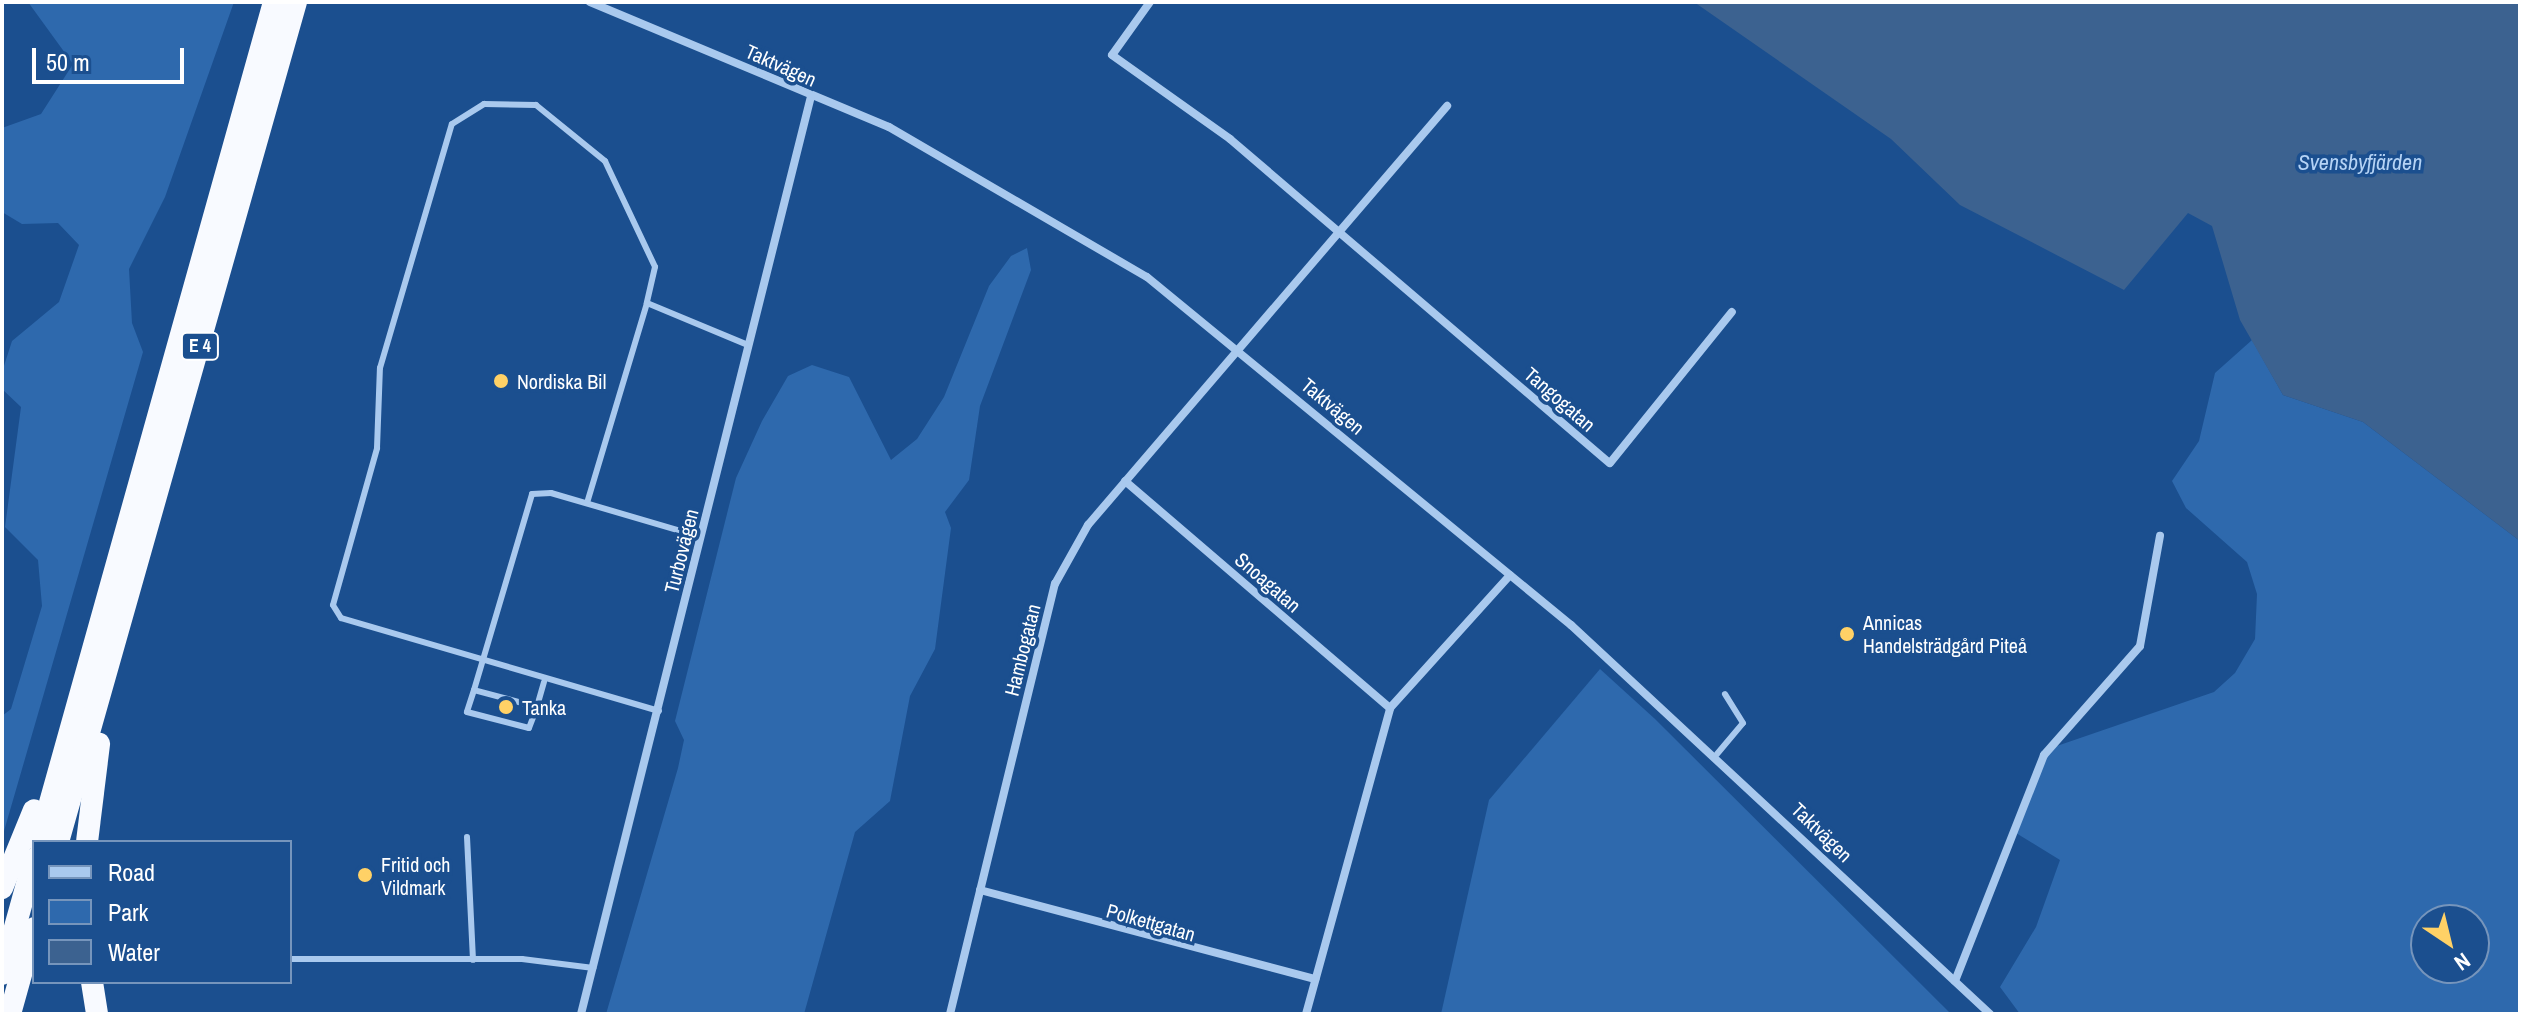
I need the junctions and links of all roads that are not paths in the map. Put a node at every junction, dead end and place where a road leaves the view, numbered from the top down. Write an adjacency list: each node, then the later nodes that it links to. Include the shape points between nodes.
1 (274, 2): 19 (highway, E 4)
2 (296, 2): 18 (highway, E 4)
3 (590, 2): 5 (street, Taktvägen)
4 (1150, 2): 8 (street, Tangogatan, via 1112,55)
5 (601, 4): 6 (street, Taktvägen)
6 (811, 96): 11 (street, Turbovägen); 12 (street, Taktvägen, via 889,127 1032,205 1147,277)
7 (1447, 106): 8 (street)
8 (1343, 233): 10 (street, Tangogatan, via 1610,463); 12 (street)
9 (647, 303): 11 (lane); 14 (lane); 20 (lane, via 655,267 605,161 536,105 484,104 452,124 380,368 377,448 333,605 341,618)
10 (1732, 312)
11 (748, 345): 16 (street, Turbovägen)
12 (1239, 350): 13 (street, Hambogatan); 17 (street, Taktvägen)
13 (1125, 481): 25 (street, Snoagatan); 34 (street, Hambogatan, via 1088,525 1055,584)
14 (587, 503): 16 (lane); 20 (lane, via 532,494)
15 (2160, 536): 41 (street, via 2140,646 2044,755)
16 (701, 537): 26 (street, Turbovägen)
17 (1510, 575): 25 (street); 27 (street, Taktvägen)
18 (129, 595): 30 (highway, E 4); 31 (highway, E 4)
19 (90, 651): 29 (highway, E 4); 33 (highway, E 4)
20 (483, 663): 21 (lane); 22 (lane)
21 (544, 682): 24 (lane); 26 (lane)
22 (474, 690): 24 (lane); 24 (lane, via 467,712 529,728)
23 (1725, 694): 27 (lane, via 1743,723)
24 (537, 707)
25 (1390, 708): 40 (street)
26 (659, 711): 38 (street, Turbovägen)
27 (1717, 754): 41 (street, Taktvägen)
28 (467, 837): 37 (lane)
29 (40, 840)
30 (59, 840)
31 (87, 840)
32 (32, 866): 39 (highway)
33 (2, 888)
34 (980, 890): 40 (street, Polkettgatan); 46 (street, Hambogatan)
35 (32, 935): 43 (highway)
36 (292, 959): 37 (lane)
37 (473, 960): 38 (lane)
38 (593, 968): 45 (street, Turbovägen)
39 (2, 974)
40 (1315, 979): 47 (street)
41 (1955, 981): 48 (street, Taktvägen)
42 (92, 984): 44 (highway)
43 (10, 1014)
44 (97, 1014)
45 (581, 1014)
46 (950, 1014)
47 (1306, 1014)
48 (1990, 1014)

